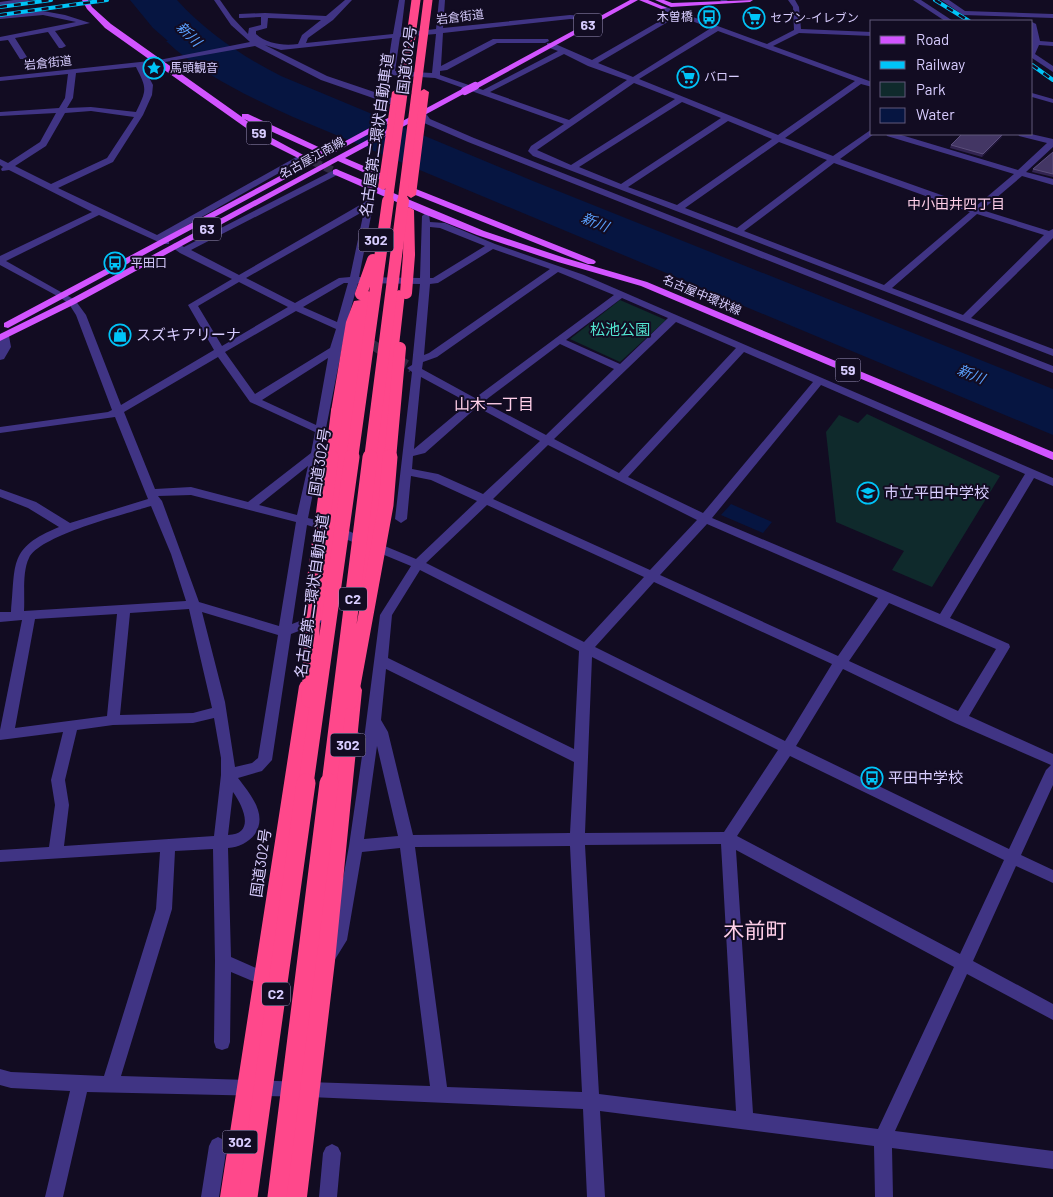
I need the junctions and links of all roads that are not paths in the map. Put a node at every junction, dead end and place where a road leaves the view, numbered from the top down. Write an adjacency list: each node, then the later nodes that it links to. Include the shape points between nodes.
1 (30, 0): 20 (street)
2 (85, 0): 52 (main road, 59, via 108,26)
3 (217, 0): 42 (street, via 226,15)
4 (350, 0): 28 (street)
5 (402, 0): 38 (street)
6 (410, 0): 69 (highway, 国道302号 / 302)
7 (416, 0): 189 (highway, 名古屋第二環状自動車道 / C2, bridge)
8 (428, 0): 196 (highway, C2, bridge)
9 (434, 0): 70 (highway, 国道302号 / 302)
10 (442, 0): 34 (street)
11 (623, 0): 29 (main road, 名古屋江南線 / 63)
12 (635, 0): 44 (main road, 名古屋江南線 / 63)
13 (642, 0): 22 (main road)
14 (658, 0): 21 (main road)
15 (724, 0): 16 (main road); 21 (main road)
16 (750, 0)
17 (791, 0): 35 (street, via 796,7)
18 (916, 0): 30 (street)
19 (944, 0): 31 (street, via 963,12)
20 (2, 3)
21 (671, 5): 46 (street)
22 (663, 8): 23 (street)
23 (678, 13): 32 (street); 54 (street)
24 (265, 15): 26 (street); 28 (street); 42 (street, via 264,26 252,30)
25 (0, 16): 33 (street, via 35,12 59,14 86,23)
26 (242, 16)
27 (1053, 16): 31 (street)
28 (330, 18): 48 (street, via 305,37)
29 (588, 18): 34 (street, 岩倉街道, via 570,17); 44 (main road, 名古屋江南線 / 63)
30 (947, 20)
31 (1031, 20)
32 (717, 28): 46 (street); 60 (street)
33 (50, 30): 39 (street); 47 (street)
34 (440, 31): 38 (street, 岩倉街道); 57 (street)
35 (798, 32): 36 (street); 46 (street)
36 (850, 34): 37 (street); 41 (street)
37 (870, 34)
38 (397, 36): 48 (street, 岩倉街道); 57 (street, via 393,73)
39 (10, 37): 40 (street); 51 (street)
40 (0, 39)
41 (870, 40)
42 (252, 41): 48 (street, 岩倉街道, via 281,48); 52 (street, 岩倉街道); 69 (street, via 324,78)
43 (1034, 42): 45 (street)
44 (548, 43): 49 (street); 57 (street, via 496,41); 63 (main road, 名古屋江南線 / 63); 63 (main road, 名古屋江南線 / 63, bridge, via 474,86)
45 (1053, 44)
46 (771, 45): 59 (street); 61 (street)
47 (62, 46)
48 (301, 46)
49 (563, 51): 54 (street); 64 (street)
50 (1033, 55): 55 (street)
51 (23, 57)
52 (159, 62): 53 (street, 岩倉街道); 68 (main road, 59)
53 (138, 64): 56 (street, 岩倉街道); 72 (street, via 149,85 148,95)
54 (591, 64): 60 (street)
55 (1053, 70)
56 (72, 71): 58 (street, 岩倉街道); 71 (street, via 69,98)
57 (437, 72): 64 (street)
58 (0, 79)
59 (870, 79)
60 (631, 81): 66 (street); 75 (street)
61 (860, 81): 62 (street); 82 (street)
62 (870, 84)
63 (465, 87): 70 (main road, 名古屋江南線 / 63); 70 (main road, 名古屋江南線 / 63, via 456,87)
64 (483, 93): 75 (street)
65 (1033, 95): 67 (street)
66 (681, 99): 74 (street); 89 (street)
67 (1053, 101)
68 (218, 103): 84 (main road); 85 (main road, 59, via 269,140)
69 (396, 104): 76 (highway, 国道302号 / 302)
70 (421, 108): 76 (main road, 名古屋江南線 / 63); 97 (highway, 国道302号 / 302); 137 (street, via 427,121 462,136)
71 (62, 110): 72 (street, via 91,109); 73 (street); 88 (street, via 43,144)
72 (138, 115): 95 (street, via 110,160)
73 (1, 116)
74 (728, 118): 82 (street); 96 (street)
75 (569, 123): 89 (street, via 532,151)
76 (387, 128): 84 (main road, 名古屋江南線 / 63); 93 (highway, 国道302号 / 302)
77 (1033, 131): 81 (street)
78 (870, 132): 86 (street)
79 (893, 135): 92 (street)
80 (1026, 135): 83 (street)
81 (1053, 137)
82 (779, 139): 86 (street); 99 (street)
83 (1053, 142): 92 (street)
84 (335, 155): 93 (main road); 107 (main road, 名古屋江南線 / 63); 109 (main road, 名古屋江南線 / 63)
85 (303, 157): 107 (street)
86 (832, 159): 101 (street); 105 (street)
87 (0, 162): 88 (street)
88 (10, 166): 90 (street); 95 (street)
89 (572, 168): 96 (street)
90 (0, 171)
91 (336, 172): 93 (main road, 名古屋中環状線 / 59); 109 (street)
92 (1019, 174): 94 (street); 101 (street)
93 (381, 181): 98 (street); 100 (main road, 名古屋中環状線 / 59); 118 (highway, 国道302号 / 302, bridge, via 373,260)
94 (1053, 182)
95 (52, 187): 102 (street)
96 (622, 187): 99 (street)
97 (411, 190): 115 (main road); 117 (highway, 国道302号 / 302)
98 (369, 204): 112 (street); 113 (street)
99 (678, 209): 105 (street)
100 (426, 211): 103 (street); 104 (main road, 名古屋中環状線 / 59)
101 (974, 211): 106 (street); 116 (street)
102 (99, 212): 107 (street); 110 (street)
103 (427, 224): 104 (street); 114 (street)
104 (449, 224): 108 (street); 115 (main road, 名古屋中環状線 / 59)
105 (737, 232): 116 (street)
106 (1052, 234): 123 (street)
107 (162, 240): 120 (main road, 名古屋江南線 / 63)
108 (492, 246): 111 (street); 114 (street, via 435,281)
109 (180, 249): 112 (street); 120 (main road, 名古屋江南線 / 63)
110 (0, 260): 120 (street)
111 (557, 269): 119 (street); 131 (street)
112 (240, 278): 121 (street); 130 (street, via 193,305)
113 (354, 280): 114 (street); 121 (street, via 342,280); 124 (street)
114 (425, 281): 129 (street)
115 (644, 284): 146 (main road, 名古屋中環状線 / 59)
116 (886, 288): 123 (street)
117 (402, 293): 162 (highway, 国道302号 / 302); 196 (highway, bridge, via 386,505)
118 (364, 294): 154 (highway, 国道302号 / 302); 189 (highway, bridge, via 352,322 314,583)
119 (621, 294): 122 (street); 126 (street)
120 (68, 299): 125 (main road, 名古屋江南線 / 63); 141 (street, via 80,315)
121 (295, 306): 124 (street); 130 (street)
122 (675, 317): 127 (street); 136 (street)
123 (968, 320): 132 (street); 134 (street, via 966,325)
124 (343, 328): 128 (street)
125 (1, 334): 133 (street, via 6,346)
126 (558, 340): 136 (street); 140 (street)
127 (742, 348): 138 (street); 150 (street)
128 (335, 349): 139 (street); 143 (street)
129 (419, 349): 131 (street); 135 (street)
130 (220, 352): 139 (street); 141 (street)
131 (438, 352): 135 (street)
132 (1052, 352)
133 (0, 357)
134 (1053, 365)
135 (416, 366): 140 (street); 145 (street)
136 (622, 369): 144 (street)
137 (1053, 370)
138 (820, 380): 149 (street); 158 (street)
139 (254, 400): 143 (street)
140 (477, 401): 144 (street); 145 (street, via 421,451)
141 (118, 412): 142 (street); 153 (street)
142 (0, 430)
143 (321, 431): 147 (street)
144 (547, 440): 150 (street); 155 (street)
145 (409, 454): 148 (street)
146 (1053, 456)
147 (315, 461): 154 (street); 156 (street); 159 (street)
148 (407, 472): 155 (street, via 434,477); 157 (street)
149 (1031, 473): 151 (street); 171 (street)
150 (621, 478): 158 (street)
151 (1053, 482)
152 (0, 493): 160 (street, via 32,505)
153 (154, 497): 156 (street, via 191,491); 160 (street); 166 (street)
154 (335, 497): 161 (highway, 国道302号 / 302)
155 (486, 500): 163 (street); 164 (street)
156 (250, 506): 159 (street)
157 (401, 519)
158 (705, 519): 164 (street); 165 (street)
159 (302, 520): 161 (street); 172 (street)
160 (69, 528): 168 (street, via 30,546 23,557)
161 (330, 528): 162 (street); 170 (highway, 国道302号 / 302)
162 (369, 544): 163 (street); 181 (highway, 国道302号 / 302)
163 (418, 564): 173 (street); 174 (street, via 386,615)
164 (652, 577): 173 (street); 175 (street)
165 (886, 597): 171 (street); 175 (street)
166 (194, 605): 167 (street); 172 (street); 176 (street)
167 (124, 609): 168 (street); 178 (street)
168 (24, 615): 169 (street); 182 (street)
169 (0, 617)
170 (318, 619): 172 (street); 204 (highway, 国道302号 / 302)
171 (943, 619): 177 (street, via 1004,647)
172 (284, 632): 188 (street, via 265,760 257,767)
173 (586, 648): 183 (street); 185 (street)
174 (380, 660): 179 (street); 185 (street)
175 (840, 663): 177 (street); 183 (street)
176 (219, 712): 178 (street, via 193,718); 188 (street, via 228,758)
177 (960, 718): 186 (street)
178 (113, 720): 180 (street)
179 (374, 720): 184 (street); 192 (street, via 381,732)
180 (71, 726): 182 (street); 197 (street, via 58,780 62,805)
181 (349, 731): 184 (street); 202 (highway, 国道302号 / 302)
182 (4, 734)
183 (788, 747): 191 (street); 198 (street)
184 (369, 754): 194 (street)
185 (581, 759): 190 (street)
186 (1053, 760)
187 (1053, 770): 198 (street)
188 (228, 776): 193 (street); 193 (street, via 253,810 254,819 246,836)
189 (304, 792): 222 (highway, 名古屋第二環状自動車道 / C2, bridge)
190 (576, 838): 191 (street); 192 (street); 213 (street)
191 (728, 838): 203 (street); 214 (street)
192 (407, 841): 194 (street); 212 (street)
193 (220, 844): 195 (street); 201 (street)
194 (356, 846): 202 (street, via 339,940)
195 (168, 847): 197 (street); 209 (street, via 164,909)
196 (322, 851): 223 (highway, C2, bridge)
197 (56, 853): 199 (street)
198 (1012, 856): 200 (street); 203 (street)
199 (0, 858)
200 (1053, 877)
201 (223, 961): 204 (street); 206 (street)
202 (325, 961): 211 (highway, 国道302号 / 302)
203 (963, 964): 205 (street); 215 (street)
204 (264, 979): 210 (highway, 国道302号 / 302)
205 (1053, 1012)
206 (222, 1042)
207 (0, 1077): 208 (street)
208 (80, 1083): 209 (street); 219 (street)
209 (110, 1084): 210 (street)
210 (248, 1087): 211 (street); 221 (highway, 国道302号 / 302)
211 (310, 1089): 212 (street); 224 (highway, 国道302号 / 302)
212 (440, 1094): 213 (street)
213 (591, 1101): 214 (street); 226 (street)
214 (745, 1120): 215 (street)
215 (883, 1137): 218 (street); 227 (street)
216 (218, 1146): 220 (street)
217 (332, 1153): 225 (street)
218 (1053, 1160)
219 (54, 1197)
220 (210, 1197)
221 (232, 1197)
222 (248, 1197)
223 (277, 1197)
224 (296, 1197)
225 (328, 1197)
226 (596, 1197)
227 (884, 1197)

